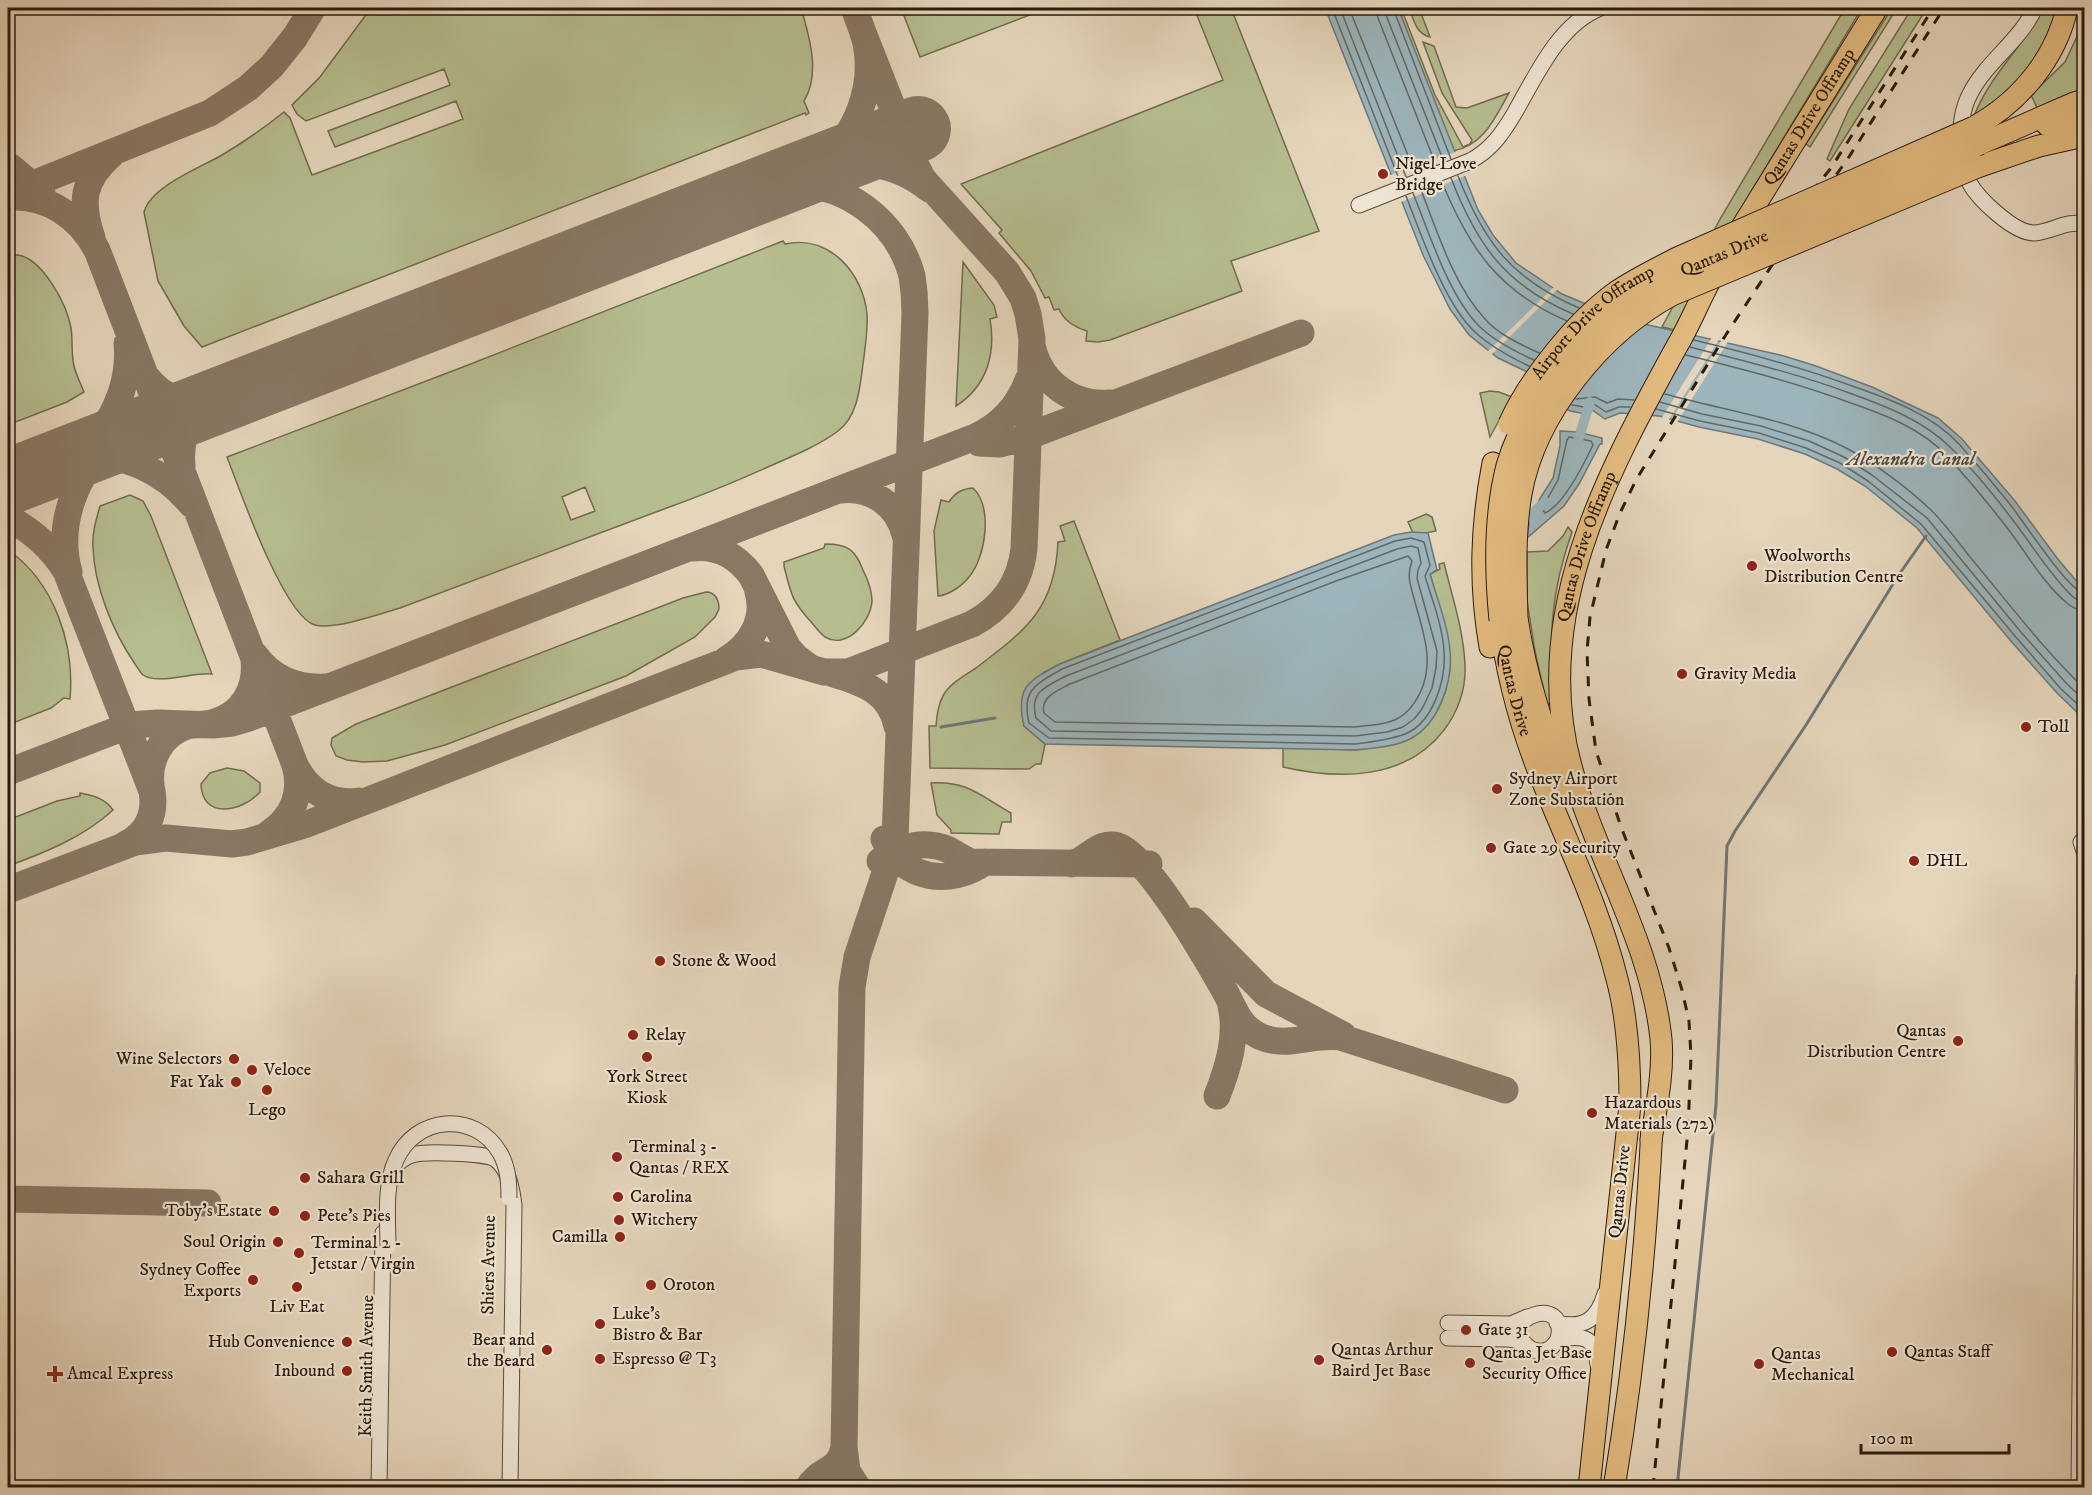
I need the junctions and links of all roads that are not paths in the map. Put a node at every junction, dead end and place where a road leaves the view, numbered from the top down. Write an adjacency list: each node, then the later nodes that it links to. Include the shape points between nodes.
1 (1600, 8): 11 (street, via 1585,14 1563,34 1497,140 1483,154)
2 (1877, 8): 15 (highway, Qantas Drive Offramp, via 1706,287 1688,328 1628,436 1598,502 1566,608 1560,653 1560,703 1570,764 1642,953 1661,1040)
3 (2035, 8): 12 (street, via 1971,93 1962,118 1962,159 1967,179 1979,197 2021,229 2032,233 2071,222)
4 (2067, 8): 7 (highway, Airport Drive Offramp, via 2052,51 2031,80)
5 (2085, 100): 7 (highway)
6 (2085, 117): 7 (highway)
7 (1977, 135): 13 (highway, Airport Drive Offramp, bridge, via 1677,258 1636,279 1600,305 1528,389 1501,441 1491,474 1482,554)
8 (2085, 136): 10 (highway)
9 (2085, 145): 10 (highway)
10 (1980, 166): 13 (highway, Qantas Drive, bridge, via 1672,295 1650,307 1608,342 1556,408 1531,460 1521,494 1516,554)
11 (1359, 205)
12 (2085, 224)
13 (1501, 620): 15 (highway, Qantas Drive, via 1523,658 1535,703 1639,984 1653,1065); 19 (highway, Qantas Drive, via 1510,682 1522,725 1599,920 1618,979 1630,1055 1630,1105)
14 (2085, 978): 18 (street)
15 (1651, 1140): 30 (highway, Qantas Drive, via 1628,1399)
16 (408, 1141): 26 (street, Keith Smith Avenue, bridge, via 396,1159 389,1196); 27 (street, Shiers Avenue, bridge, via 434,1125 462,1125 489,1140 500,1152 507,1169)
17 (384, 1190): 25 (street, Keith Smith Avenue); 28 (street, Shiers Avenue, via 394,1167 409,1155 424,1153 485,1155 497,1161 511,1185 514,1205)
18 (2083, 1266): 31 (street)
19 (1612, 1271): 21 (street, via 1593,1318 1574,1326); 24 (highway, Qantas Drive)
20 (1527, 1317): 21 (street, via 1546,1314); 23 (street, via 1521,1328); 23 (street, via 1510,1324 1452,1330)
21 (1557, 1323): 22 (street)
22 (1558, 1339): 23 (street, via 1550,1349 1541,1352); 24 (street, via 1588,1340 1596,1349)
23 (1526, 1345)
24 (1599, 1384): 29 (highway, Qantas Drive)
25 (379, 1488)
26 (384, 1488)
27 (505, 1488)
28 (510, 1488)
29 (1589, 1488)
30 (1614, 1488)
31 (2079, 1488)

